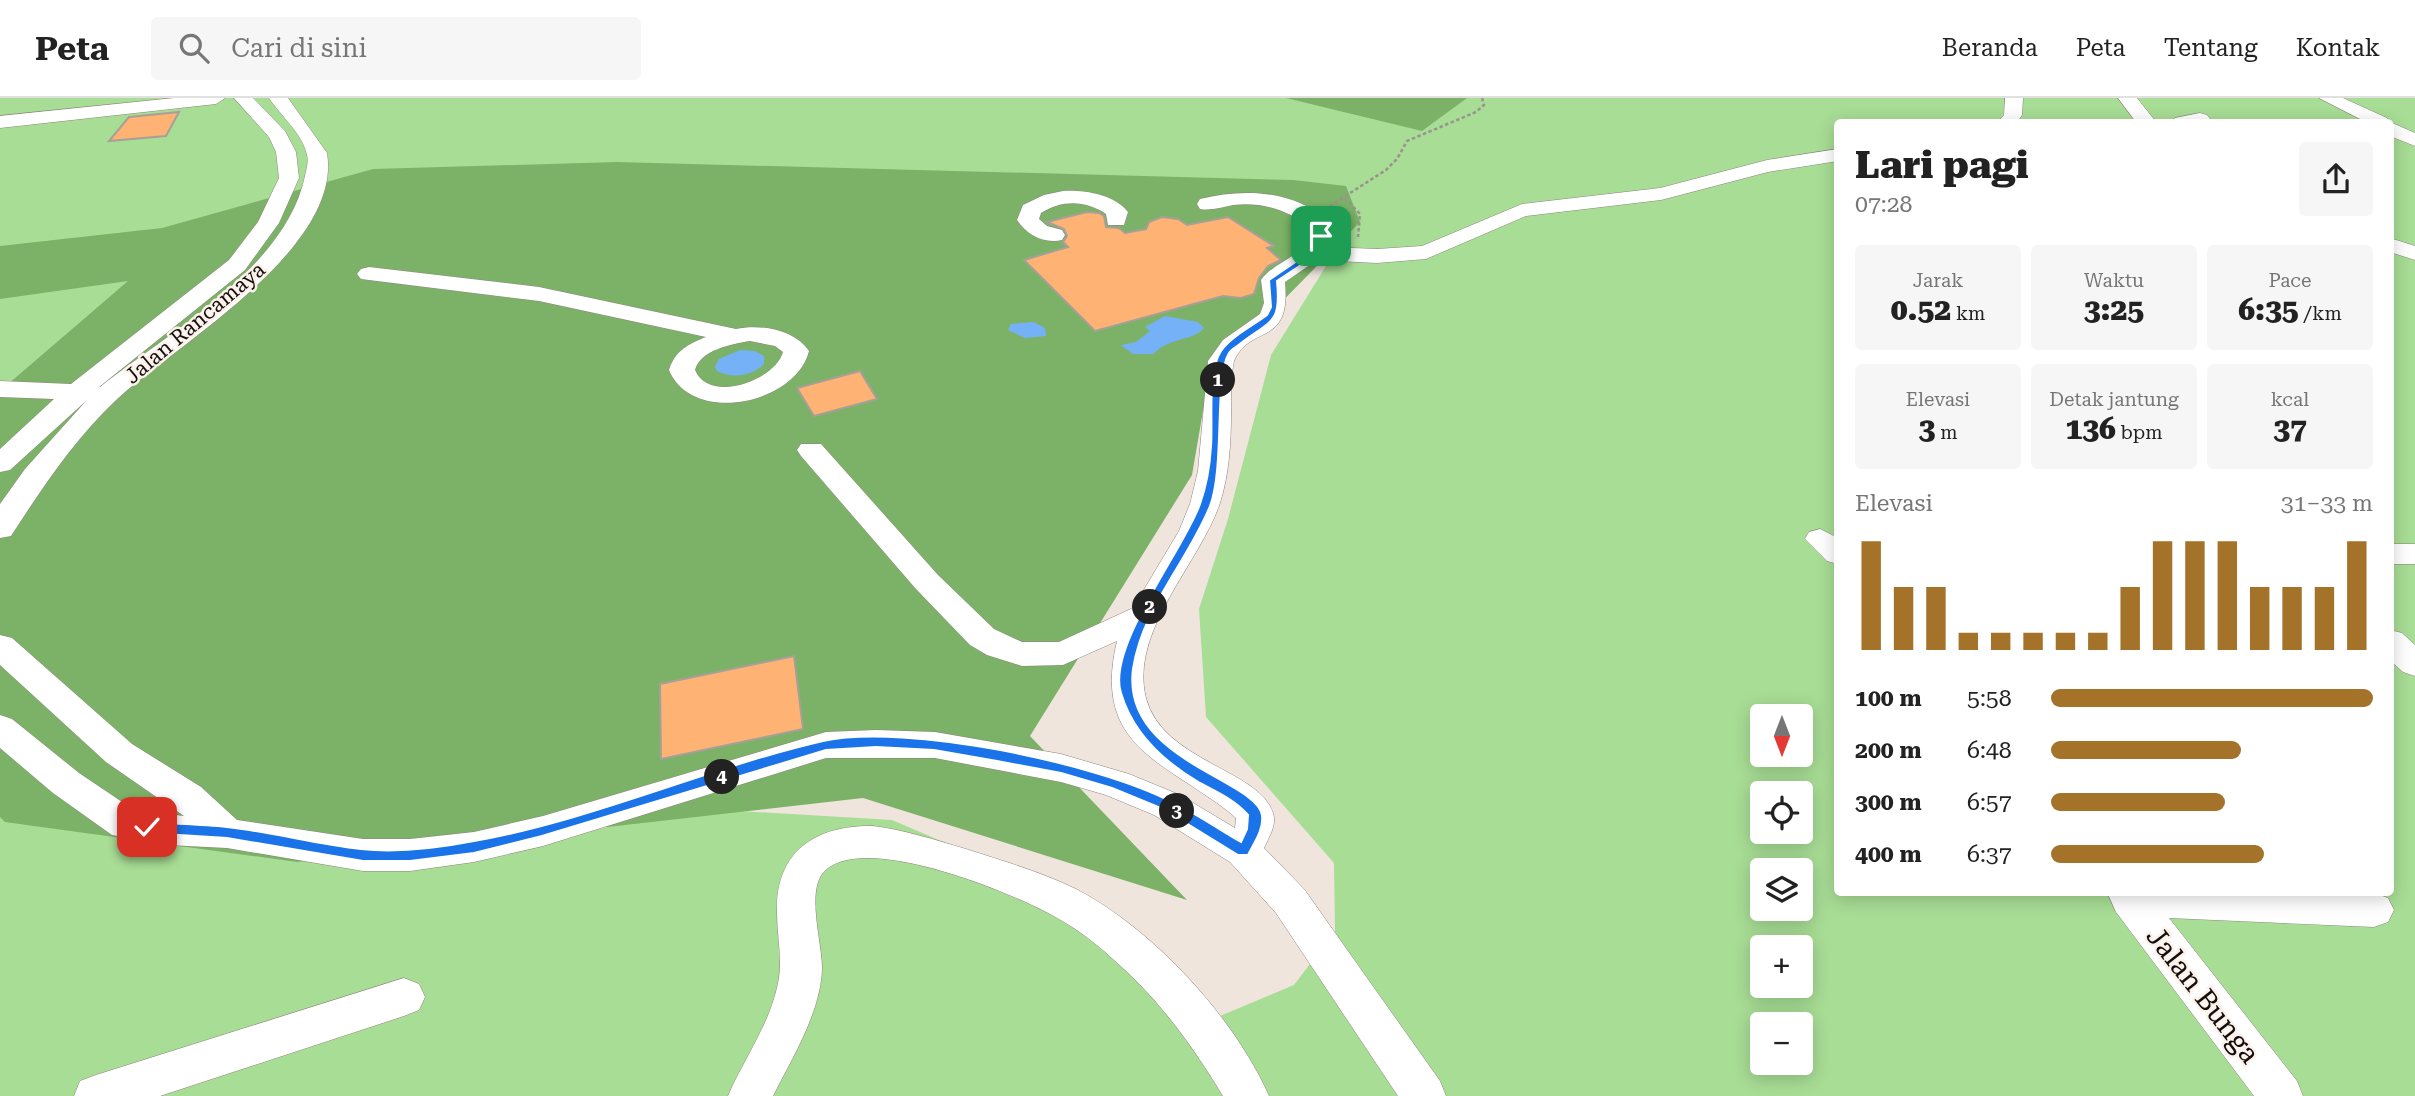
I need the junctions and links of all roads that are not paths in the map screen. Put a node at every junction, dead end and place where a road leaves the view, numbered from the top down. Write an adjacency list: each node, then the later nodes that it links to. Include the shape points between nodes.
1 (216, 98): 10 (street)
2 (243, 98): 23 (street, Jalan Rancamaya, via 278,135 286,152 289,178 280,202 237,265)
3 (278, 98): 24 (street, Jalan Rancamaya, via 319,158 305,208 291,235 247,284)
4 (2014, 98): 7 (street)
5 (2127, 98): 8 (street)
6 (2328, 98): 9 (street)
7 (2010, 119)
8 (2144, 119)
9 (2374, 119)
10 (0, 122)
11 (2394, 130): 12 (street)
12 (2415, 140)
13 (1834, 156): 18 (street, via 1767,166 1661,194 1522,210 1426,252)
14 (1208, 204): 18 (street, via 1246,198 1309,214 1321,226)
15 (1116, 220): 16 (street, via 1117,212 1102,201 1051,199 1031,210 1028,220 1039,231)
16 (1054, 235)
17 (2394, 246): 19 (street)
18 (1313, 253): 30 (street, via 1273,280 1271,316 1225,352 1218,375 1216,449 1205,505)
19 (2415, 253)
20 (369, 274): 21 (street, via 539,294)
21 (733, 336)
22 (0, 389): 23 (street)
23 (78, 391): 24 (street); 26 (street, Jalan Rancamaya)
24 (109, 393): 27 (street, Jalan Rancamaya, via 32,478)
25 (811, 450): 30 (street, via 927,582 982,637 999,647 1022,654 1063,653)
26 (0, 464)
27 (0, 529)
28 (2394, 554): 29 (street)
29 (2415, 554)
30 (1145, 615): 36 (street, via 1128,666 1126,690 1133,709 1141,727 1167,753 1244,801 1255,814 1254,829)
31 (2394, 645): 33 (street)
32 (6, 658): 35 (street, via 119,752 188,797)
33 (2415, 664)
34 (0, 729): 35 (street, via 125,824)
35 (227, 833): 36 (street, via 363,855 474,847 826,746 876,743 997,756 1116,784 1167,805)
36 (1243, 851): 43 (street, via 1290,901)
37 (2128, 896): 38 (street); 44 (street, Jalan Bunga)
38 (2374, 909)
39 (404, 997): 40 (street)
40 (96, 1096)
41 (750, 1096): 42 (street, via 801,972 800,877 812,858 832,847 856,842 907,846 1018,882 1078,910 1133,952 1180,998 1217,1045)
42 (1247, 1096)
43 (1424, 1096)
44 (2281, 1096)

